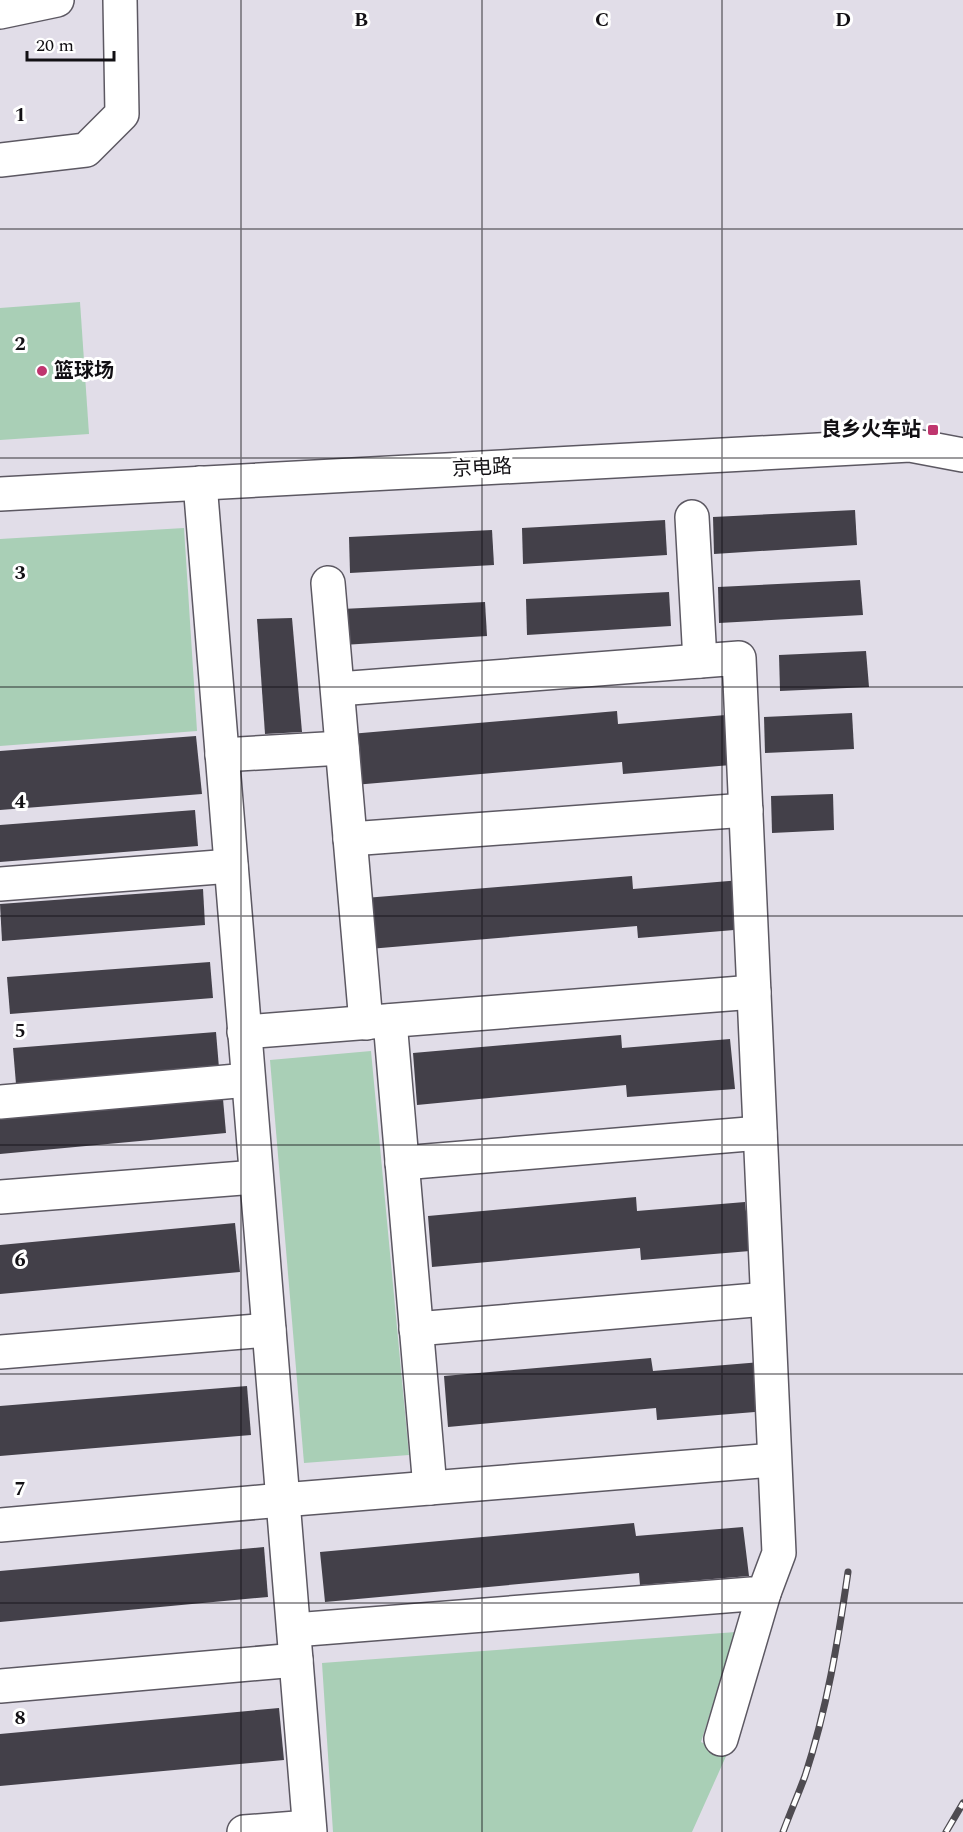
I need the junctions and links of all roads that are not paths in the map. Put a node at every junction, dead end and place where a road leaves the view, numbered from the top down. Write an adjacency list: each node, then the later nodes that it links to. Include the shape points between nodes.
1 (57, 0): 3 (street)
2 (120, 0): 4 (street, via 122,114 86,150)
3 (0, 12)
4 (0, 160)
5 (963, 455): 6 (street, 京电路, via 910,445)
6 (200, 483): 7 (street, 京电路); 13 (street)
7 (0, 494)
8 (692, 517): 10 (street)
9 (328, 583): 11 (street)
10 (700, 661): 11 (street); 14 (street, via 739,658)
11 (338, 689): 12 (street)
12 (342, 748): 13 (street); 15 (street)
13 (222, 755): 16 (street)
14 (746, 810): 15 (street); 18 (street)
15 (350, 839): 19 (street)
16 (231, 866): 17 (street); 20 (street)
17 (0, 884)
18 (754, 992): 19 (street); 23 (street)
19 (378, 1022): 20 (street); 24 (street)
20 (244, 1032): 21 (street)
21 (248, 1080): 22 (street); 25 (street)
22 (0, 1102)
23 (760, 1133): 24 (street); 27 (street)
24 (402, 1163): 28 (street)
25 (256, 1177): 26 (street); 29 (street)
26 (0, 1197)
27 (767, 1299): 28 (street); 31 (street)
28 (416, 1329): 32 (street)
29 (269, 1330): 30 (street); 33 (street)
30 (0, 1352)
31 (774, 1460): 32 (street); 35 (street, via 778,1553)
32 (430, 1488): 33 (street)
33 (282, 1500): 34 (street); 36 (street)
34 (0, 1524)
35 (764, 1593): 36 (street); 38 (street)
36 (295, 1645): 37 (street); 39 (street)
37 (0, 1686)
38 (722, 1739)
39 (309, 1829): 40 (street)
40 (244, 1832)

